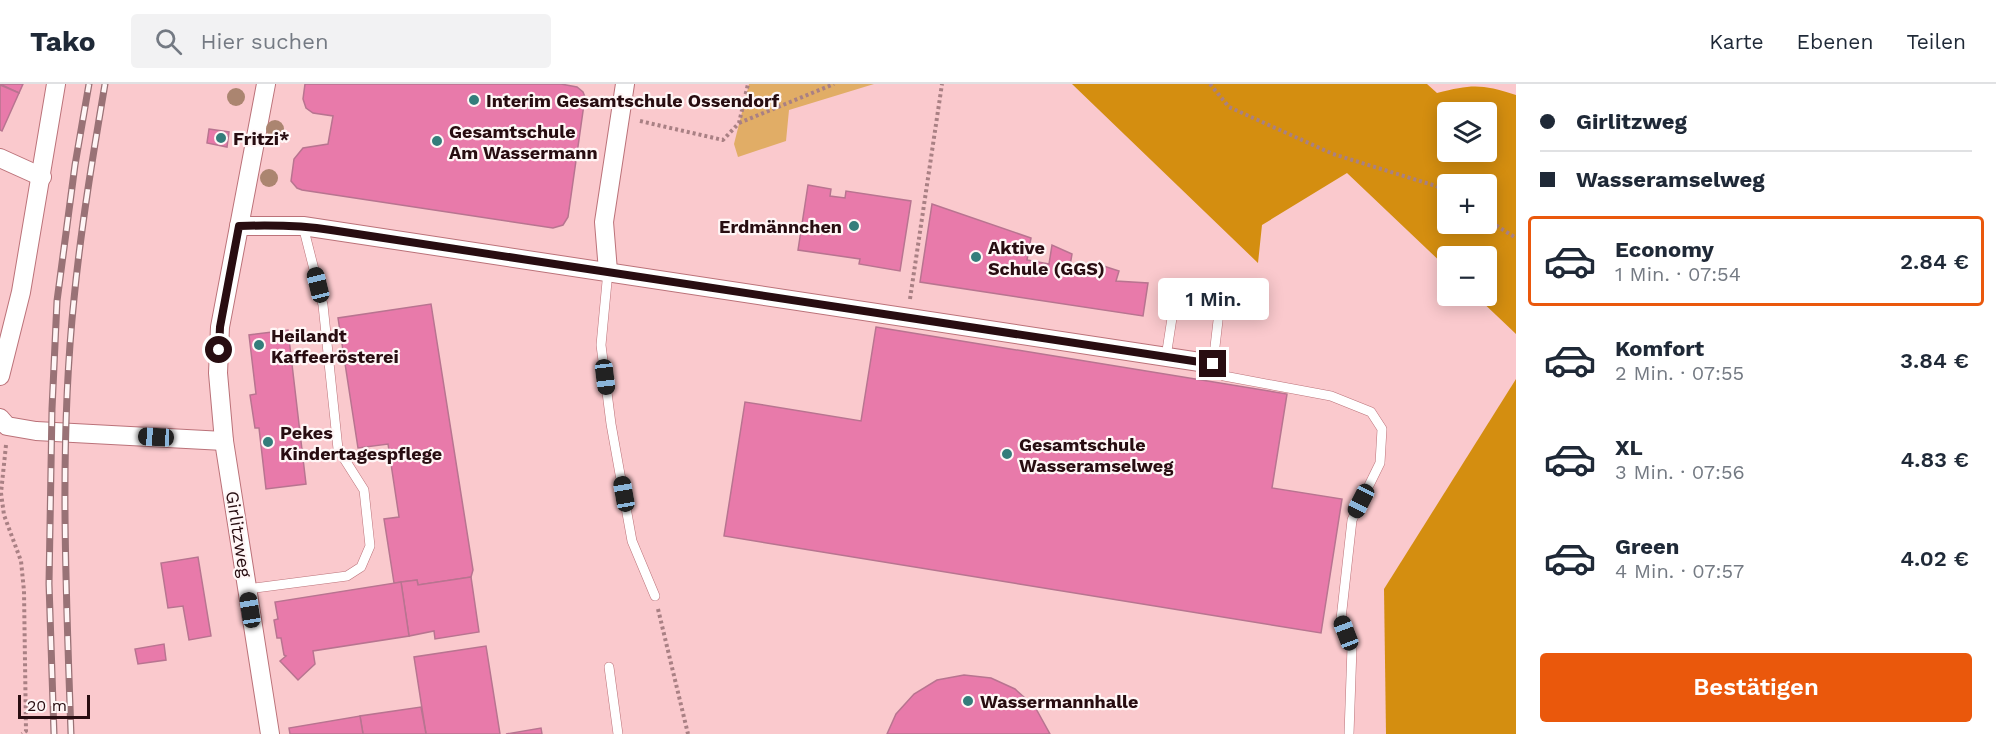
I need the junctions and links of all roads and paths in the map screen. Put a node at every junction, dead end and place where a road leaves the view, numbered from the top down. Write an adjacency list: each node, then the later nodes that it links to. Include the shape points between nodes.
1 (56, 84): 11 (street)
2 (266, 84): 13 (street, Girlitzweg)
3 (625, 84): 8 (street)
4 (748, 84): 9 (path)
5 (834, 84): 9 (path)
6 (942, 84): 18 (path)
7 (1210, 84): 12 (path, via 1229,107 1239,112 1333,154)
8 (620, 116): 9 (path, via 723,140); 17 (street, via 604,222)
9 (739, 123)
10 (0, 158): 11 (street)
11 (42, 177): 21 (street, via 21,292)
12 (1437, 187)
13 (239, 226): 14 (street); 23 (street, Girlitzweg, via 220,327 218,373)
14 (303, 226): 17 (street); 24 (lane, via 323,305 338,449 364,490 370,546 361,567 347,576)
15 (1497, 226): 16 (path)
16 (1516, 238)
17 (608, 271): 18 (street); 25 (lane, via 601,345 611,424 632,541)
18 (908, 318): 19 (street)
19 (1166, 357): 20 (street); 20 (lane, via 1174,305 1219,312)
20 (1213, 364): 31 (lane, via 1224,376 1331,396 1371,412 1382,429 1380,463 1352,520 1341,619 1352,647)
21 (0, 376)
22 (4, 422): 23 (street, via 36,431); 27 (path, via 1,493 4,515 21,561 24,591 26,731)
23 (224, 441): 24 (street, Girlitzweg)
24 (247, 590): 28 (street, Girlitzweg)
25 (655, 596): 30 (path)
26 (609, 667): 29 (lane)
27 (22, 734)
28 (270, 734)
29 (618, 734)
30 (688, 734)
31 (1349, 734)

